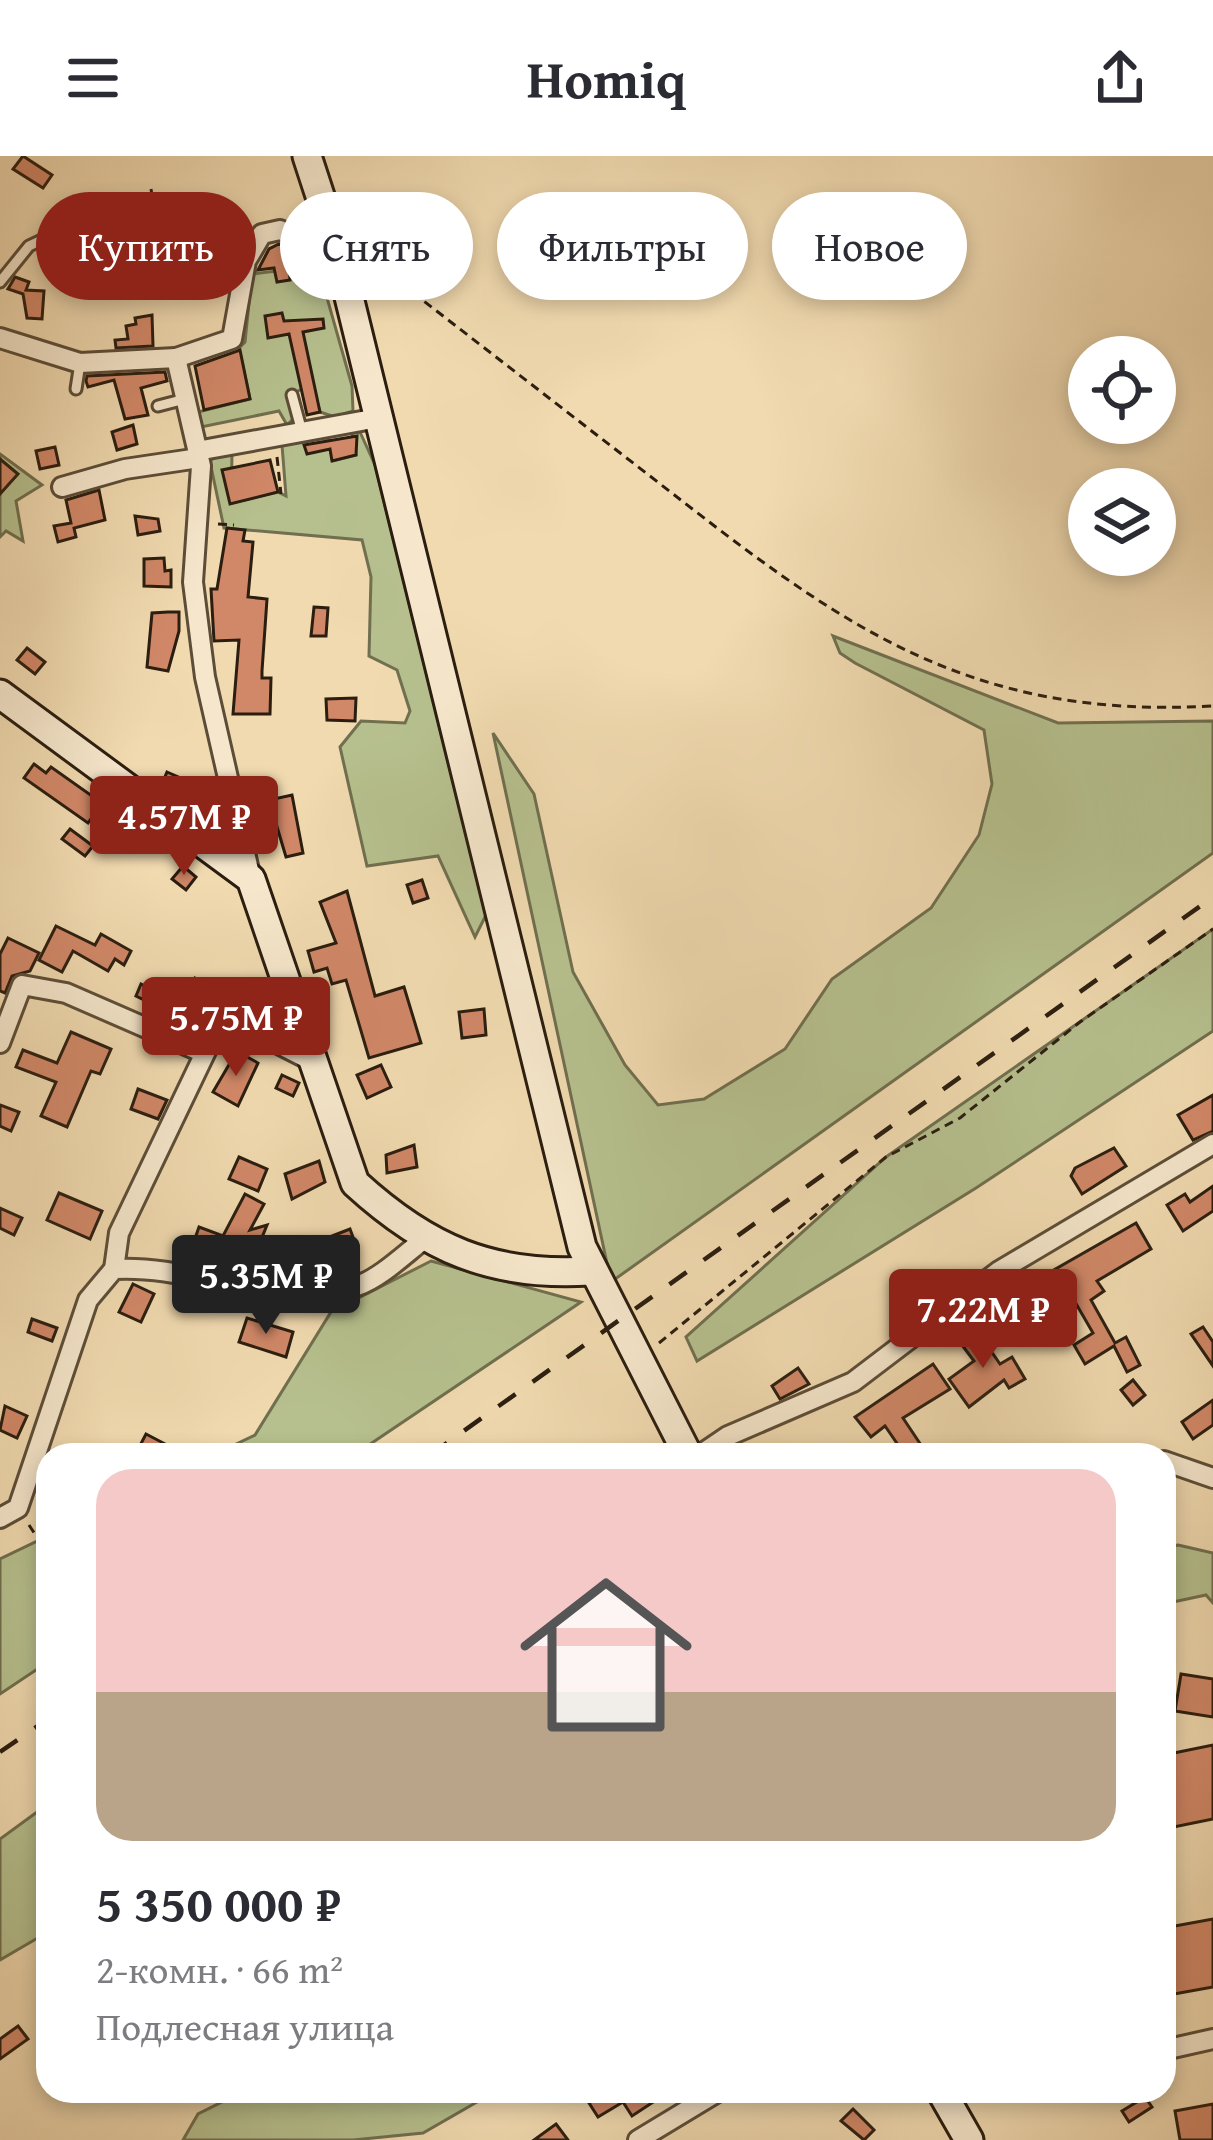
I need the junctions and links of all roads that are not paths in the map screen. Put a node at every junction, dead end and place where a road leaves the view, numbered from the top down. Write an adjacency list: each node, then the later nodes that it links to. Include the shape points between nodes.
1 (307, 156): 2 (street)
2 (318, 192)
3 (280, 230): 8 (street, via 253,243 232,339)
4 (36, 244): 5 (lane)
5 (0, 282)
6 (349, 300): 14 (street)
7 (0, 338): 9 (street)
8 (176, 358): 9 (street); 12 (street)
9 (80, 363): 10 (lane)
10 (76, 389)
11 (292, 395): 15 (lane)
12 (185, 398): 13 (lane); 16 (street)
13 (158, 406)
14 (377, 418): 15 (street); 26 (street)
15 (302, 432): 16 (street)
16 (198, 454): 17 (street); 19 (street, via 196,601)
17 (62, 488)
18 (0, 694): 19 (street)
19 (251, 879): 22 (street)
20 (0, 1043): 21 (street, via 22,985 66,993)
21 (204, 1053): 22 (street, via 218,1026 251,1030); 25 (street, via 119,1233)
22 (310, 1060): 24 (street, via 355,1183)
23 (1213, 1144): 28 (street, via 999,1271 853,1382)
24 (427, 1237): 25 (street, via 362,1285 305,1294 146,1267); 26 (street, via 466,1257 533,1274)
25 (114, 1269): 31 (street, via 88,1300)
26 (590, 1271): 27 (street)
27 (682, 1443)
28 (718, 1443)
29 (1176, 1465): 30 (street)
30 (1213, 1478)
31 (9, 1513)
32 (1213, 2039): 33 (street)
33 (1176, 2047)
34 (700, 2103): 36 (street)
35 (948, 2103): 37 (street)
36 (646, 2138)
37 (969, 2140)

